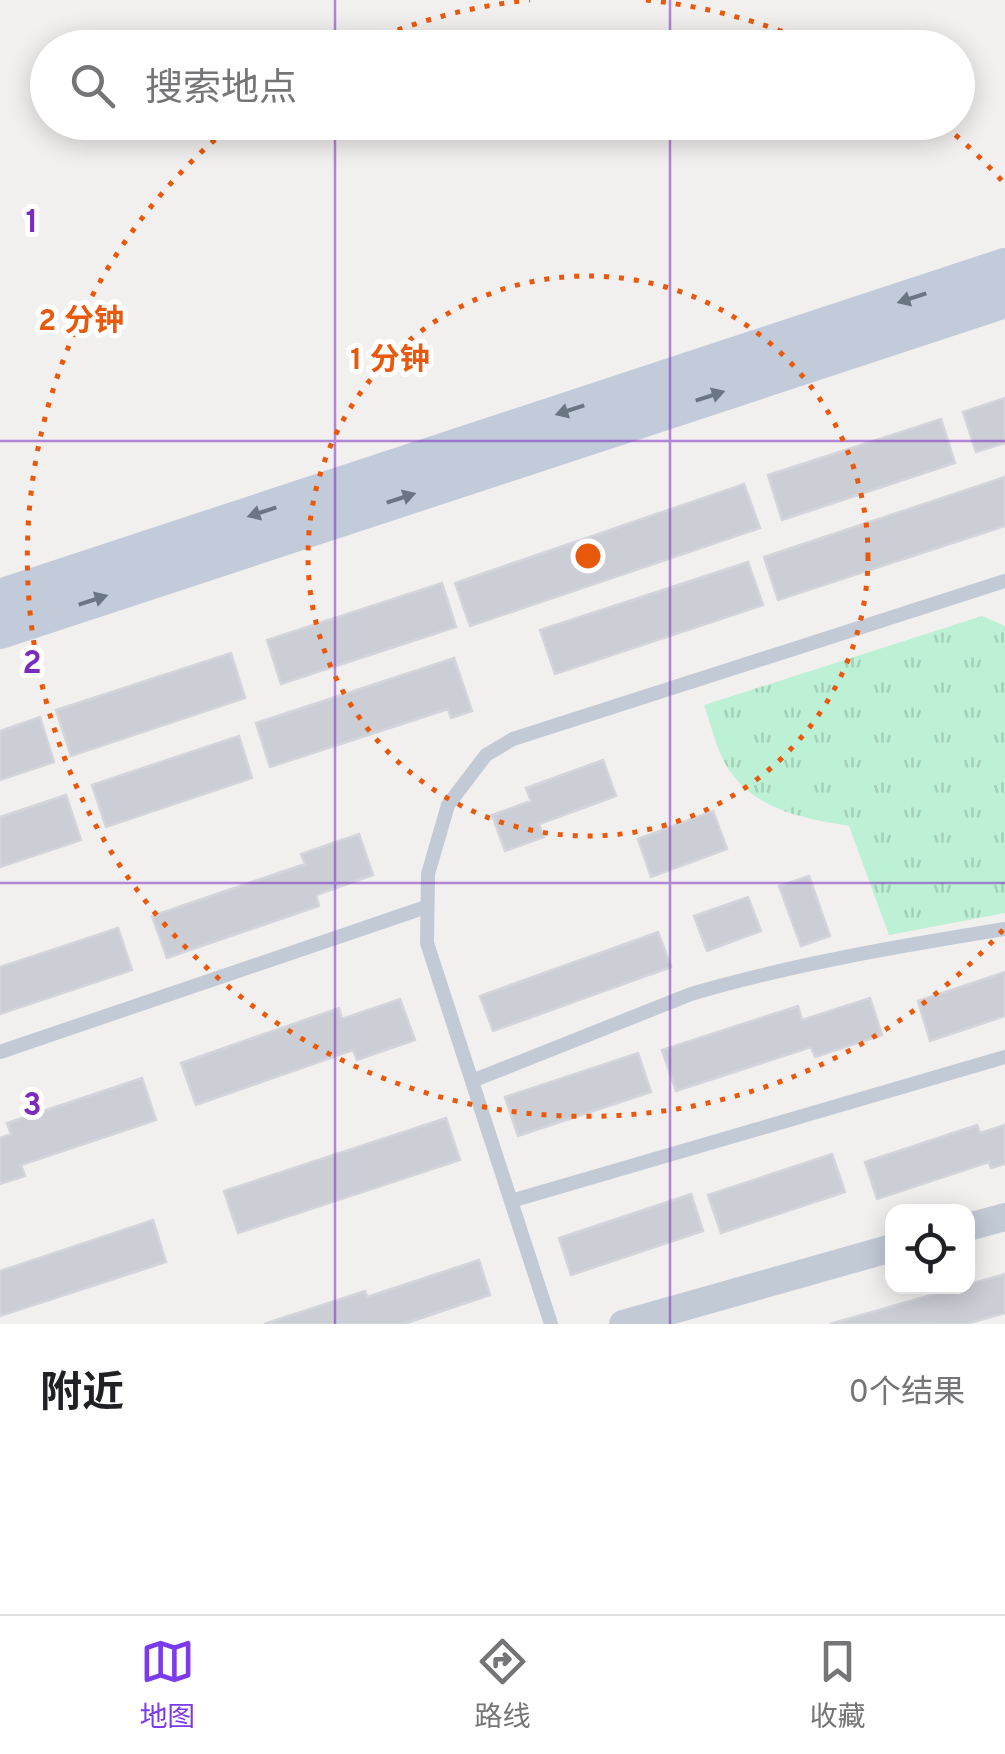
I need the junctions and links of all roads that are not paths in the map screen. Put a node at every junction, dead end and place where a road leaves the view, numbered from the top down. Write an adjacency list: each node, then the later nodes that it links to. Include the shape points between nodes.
1 (1005, 267): 4 (street, one-way to 4)
2 (1005, 299): 5 (street, one-way to 2)
3 (1005, 581): 6 (lane, via 514,740 486,755 448,805 428,874)
4 (0, 598)
5 (0, 630)
6 (426, 907): 8 (lane); 10 (lane, via 427,943)
7 (1005, 929): 10 (lane, via 726,984)
8 (0, 1052)
9 (1005, 1057): 11 (lane)
10 (472, 1080): 11 (lane)
11 (511, 1201): 15 (lane)
12 (1005, 1217): 13 (street)
13 (975, 1225)
14 (885, 1250): 16 (street)
15 (551, 1324)
16 (623, 1324)

